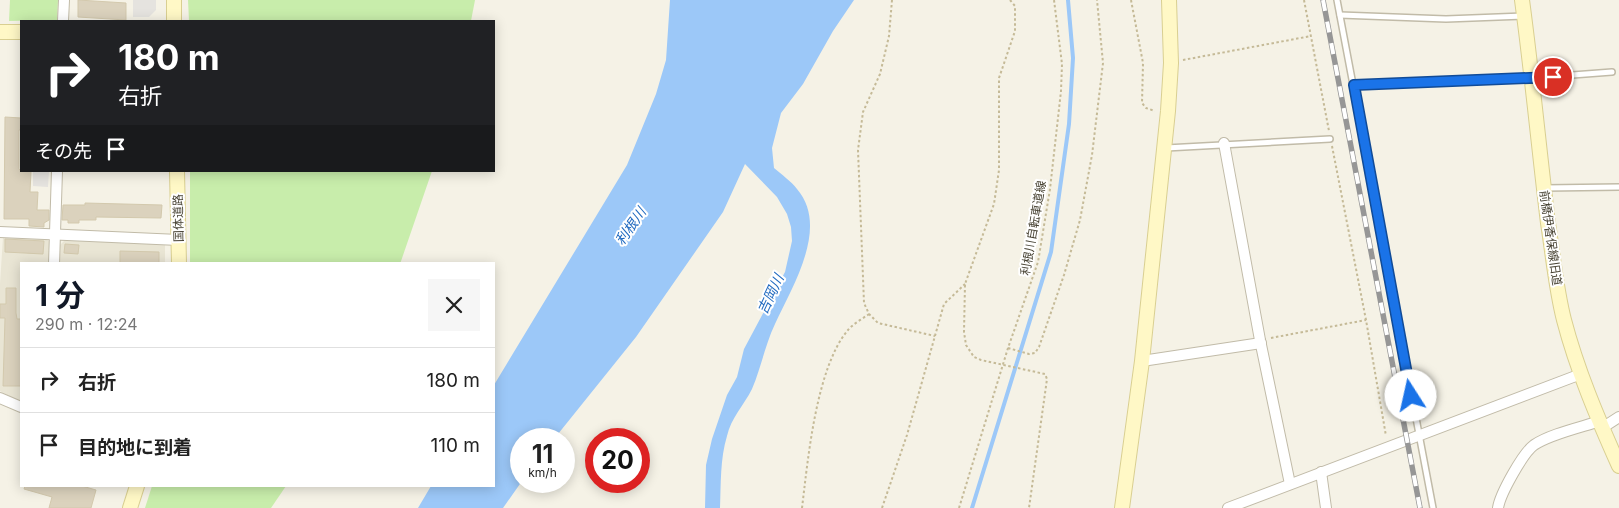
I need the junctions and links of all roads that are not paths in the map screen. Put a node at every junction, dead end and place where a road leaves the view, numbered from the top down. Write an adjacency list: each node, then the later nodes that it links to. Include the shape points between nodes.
1 (64, 0): 8 (street)
2 (174, 0): 9 (street)
3 (1169, 0): 17 (street, via 1170,62)
4 (1338, 0): 6 (lane)
5 (1522, 0): 7 (street, 前橋伊香保線旧道)
6 (1340, 15): 7 (lane, via 1446,19); 14 (lane)
7 (1524, 16): 13 (street, 前橋伊香保線旧道)
8 (63, 20)
9 (174, 20)
10 (0, 32): 11 (street)
11 (20, 32)
12 (1612, 72): 13 (lane)
13 (1533, 78): 14 (lane); 21 (street, 前橋伊香保線旧道)
14 (1354, 85): 34 (lane)
15 (1330, 138): 16 (lane)
16 (1224, 143): 17 (lane); 27 (street)
17 (1164, 148): 28 (street)
18 (57, 172): 23 (street)
19 (177, 172): 24 (street, 国体道路)
20 (1619, 187): 21 (lane)
21 (1544, 188): 29 (street, 前橋伊香保線旧道, via 1564,320)
22 (0, 232): 23 (street)
23 (55, 235): 24 (street); 25 (street)
24 (179, 240): 26 (street, 国体道路)
25 (54, 262)
26 (178, 262)
27 (1261, 341): 28 (street); 37 (street)
28 (1142, 361): 40 (street)
29 (1581, 374): 33 (street, 前橋伊香保線旧道); 34 (street)
30 (0, 398): 31 (street)
31 (20, 407)
32 (1619, 417): 33 (street, via 1614,422)
33 (1601, 425): 35 (street, 前橋伊香保線旧道); 44 (street, via 1566,431 1534,445 1505,485)
34 (1418, 435): 36 (street); 43 (lane)
35 (1619, 466)
36 (1321, 472): 37 (street); 42 (street)
37 (1290, 484): 41 (street)
38 (137, 487): 39 (street)
39 (130, 508)
40 (1122, 508)
41 (1228, 508)
42 (1326, 508)
43 (1433, 508)
44 (1498, 508)

